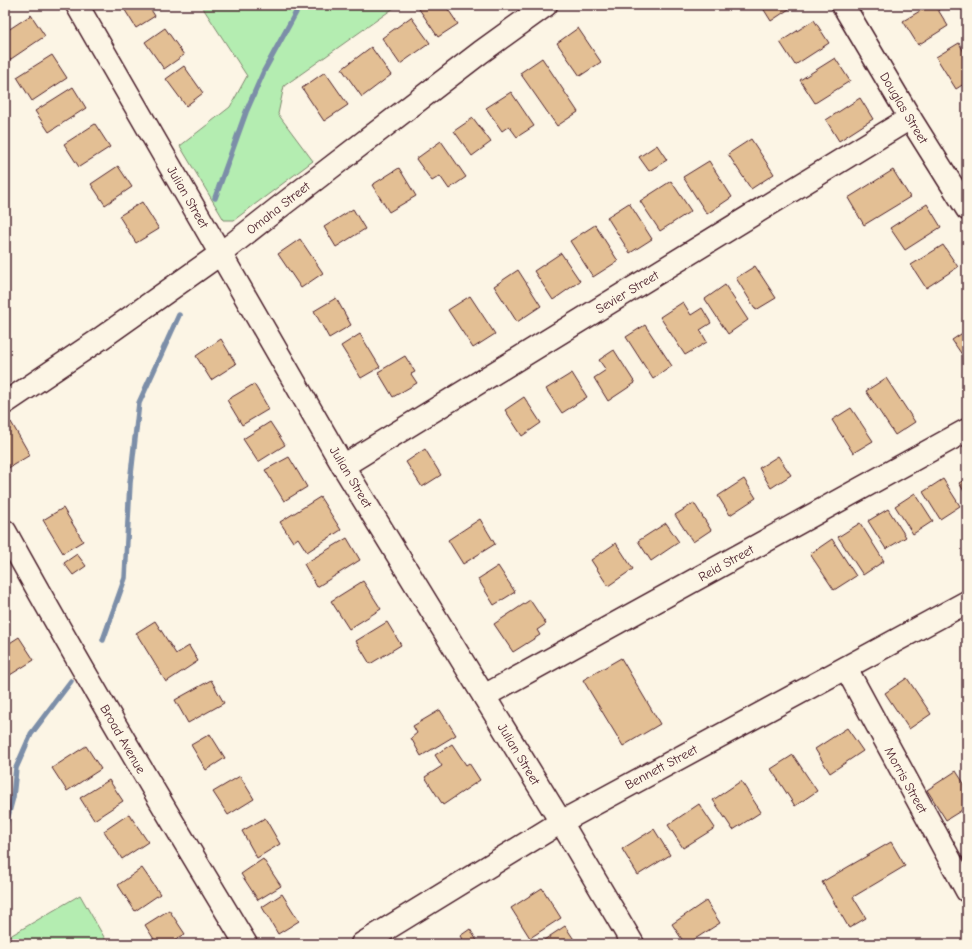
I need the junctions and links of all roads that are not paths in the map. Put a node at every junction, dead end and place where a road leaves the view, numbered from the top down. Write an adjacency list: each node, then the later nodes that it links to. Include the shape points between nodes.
1 (78, 5): 6 (street, Julian Street)
2 (546, 5): 6 (street, Omaha Street, via 481,52)
3 (843, 5): 4 (street, Douglas Street)
4 (910, 118): 5 (street, Douglas Street); 9 (street, Sevier Street)
5 (964, 196)
6 (220, 254): 7 (street, Omaha Street); 9 (street, Julian Street)
7 (5, 403)
8 (967, 430): 13 (street, Reid Street)
9 (343, 466): 13 (street, Julian Street)
10 (5, 531): 16 (street, Broad Avenue, via 125,743)
11 (967, 602): 12 (street, Bennett Street)
12 (846, 668): 14 (street, Bennett Street); 15 (street, Morris Street)
13 (484, 696): 14 (street, Julian Street)
14 (561, 822): 17 (street, Bennett Street); 18 (street, Julian Street)
15 (967, 891)
16 (246, 944)
17 (362, 944)
18 (633, 944)

